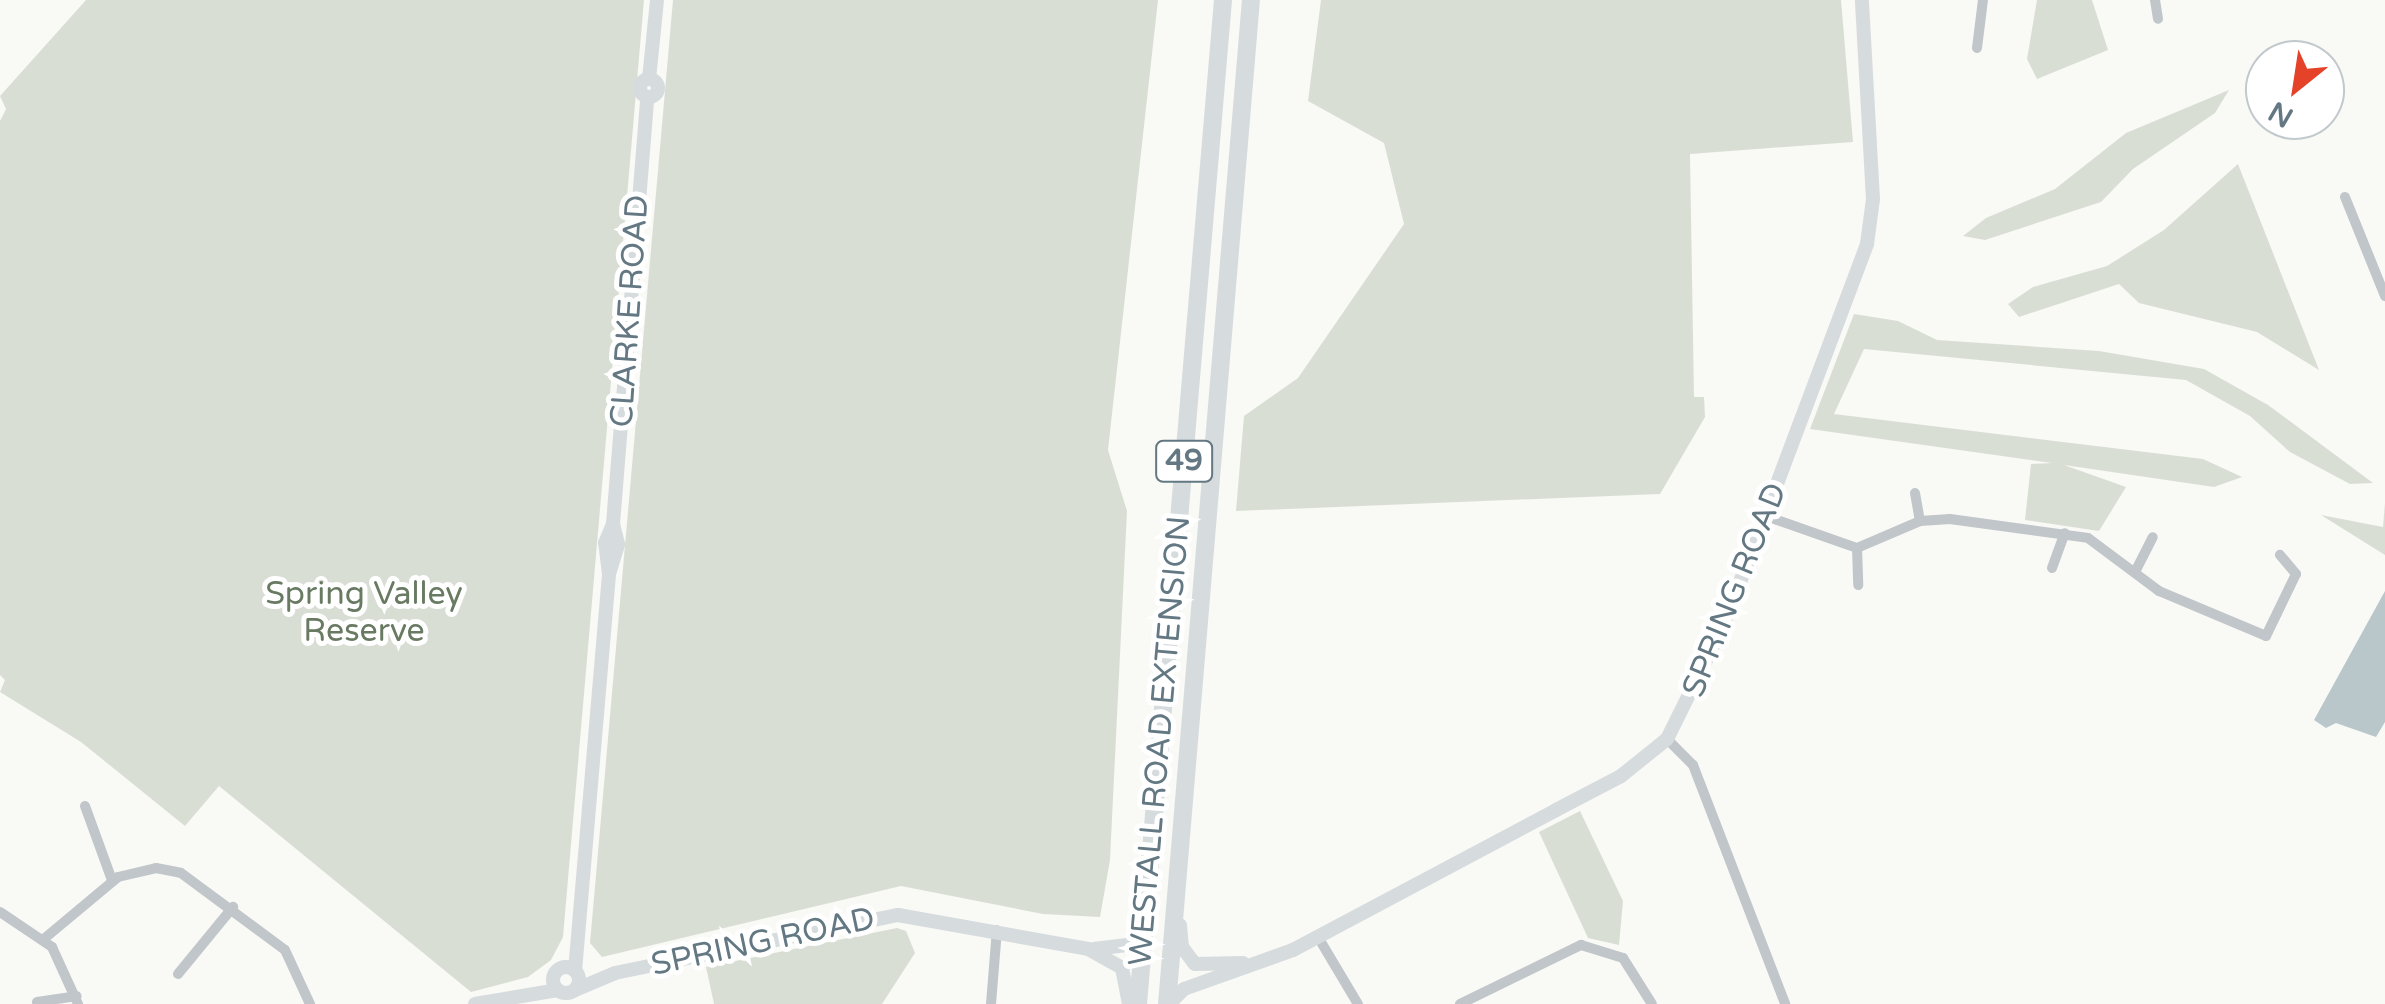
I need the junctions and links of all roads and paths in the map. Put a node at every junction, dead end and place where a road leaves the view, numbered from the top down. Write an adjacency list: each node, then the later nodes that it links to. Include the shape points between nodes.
1 (657, 0): 29 (main road, CLARKE ROAD, via 649,79 639,88 646,97)
2 (1223, 0): 27 (highway, WESTALL ROAD EXTENSION / 49)
3 (1252, 0): 23 (highway, WESTALL ROAD EXTENSION / 49)
4 (1862, 0): 12 (main road, SPRING ROAD, via 1873,200 1867,244)
5 (1983, 0): 8 (street)
6 (2154, 0): 7 (street)
7 (2158, 19)
8 (1977, 48)
9 (2345, 198): 10 (street)
10 (2385, 296)
11 (1916, 493): 13 (street)
12 (1766, 516): 16 (street); 21 (main road, SPRING ROAD, via 1699,686)
13 (1920, 522): 14 (street, via 1950,518); 16 (street)
14 (2065, 533): 18 (street); 19 (street, via 2088,538)
15 (2153, 538): 19 (street)
16 (1857, 548): 20 (street)
17 (2280, 555): 19 (street, via 2296,574 2266,636 2159,591)
18 (2052, 568)
19 (2135, 572)
20 (1858, 585)
21 (1667, 739): 30 (main road, SPRING ROAD, via 1620,776); 51 (street, via 1694,764)
22 (85, 806): 24 (street)
23 (1180, 847): 33 (main road, SPRING ROAD, via 1180,937 1189,960 1209,967); 47 (highway, WESTALL ROAD EXTENSION / 49)
24 (112, 880): 25 (street, via 169,870); 31 (street)
25 (233, 907): 37 (street); 42 (street, via 292,957)
26 (0, 912): 31 (street)
27 (1144, 928): 32 (main road, SPRING ROAD, via 1124,947); 46 (highway, WESTALL ROAD EXTENSION / 49)
28 (997, 930): 32 (main road, SPRING ROAD); 36 (main road, SPRING ROAD, via 918,916 872,918); 44 (street)
29 (576, 937): 34 (main road, CLARKE ROAD); 35 (main road, CLARKE ROAD)
30 (1318, 937): 33 (main road, SPRING ROAD); 48 (street)
31 (45, 938): 40 (street, via 64,963)
32 (1088, 949): 45 (main road, SPRING ROAD, via 1124,969)
33 (1274, 958): 47 (main road, SPRING ROAD, via 1184,989)
34 (557, 972): 35 (main road, SPRING ROAD); 38 (main road, SPRING ROAD); 39 (main road)
35 (576, 972): 36 (main road, SPRING ROAD); 39 (main road, CLARKE ROAD)
36 (615, 973): 39 (main road, SPRING ROAD)
37 (178, 974)
38 (518, 994): 39 (main road, SPRING ROAD); 43 (main road, SPRING ROAD)
39 (566, 995)
40 (77, 1000): 41 (street)
41 (37, 1002)
42 (310, 1004)
43 (475, 1004)
44 (992, 1004)
45 (1130, 1004)
46 (1138, 1004)
47 (1168, 1004)
48 (1358, 1004)
49 (1460, 1004): 50 (street, via 1581,944 1623,958)
50 (1652, 1004)
51 (1785, 1004)

